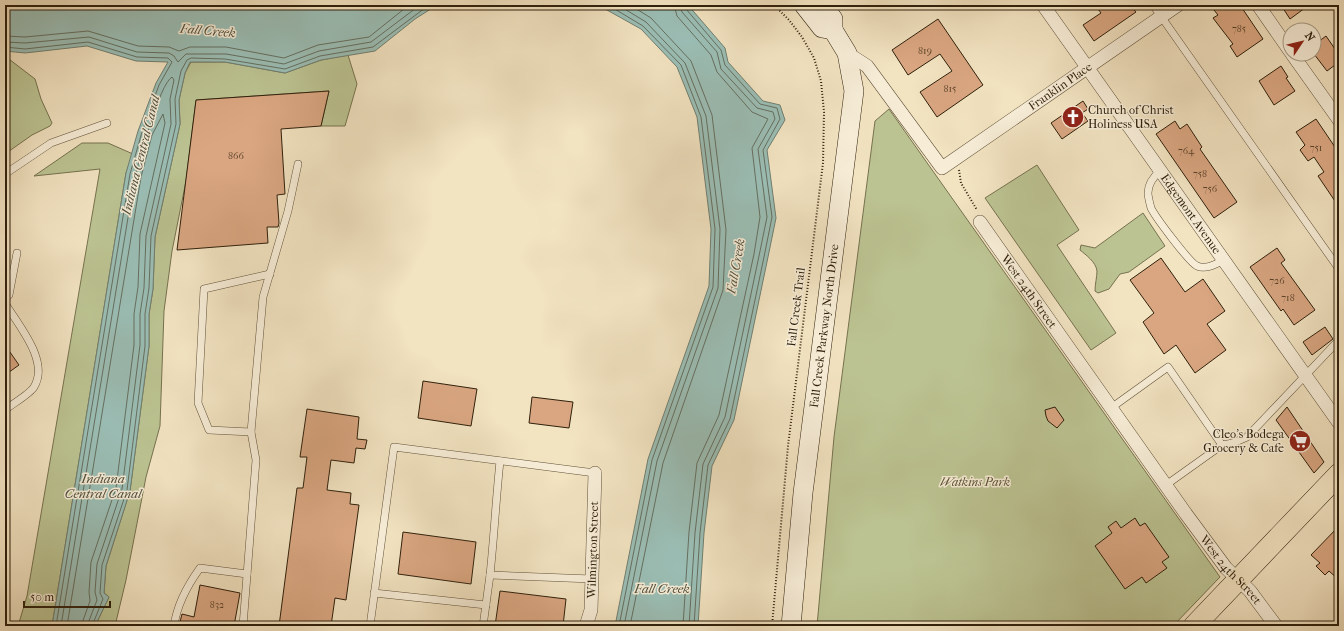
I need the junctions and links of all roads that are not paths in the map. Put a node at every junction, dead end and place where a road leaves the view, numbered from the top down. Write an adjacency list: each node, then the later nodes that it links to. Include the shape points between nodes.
1 (804, 5): 8 (street, via 822,28)
2 (823, 5): 8 (street, via 833,19)
3 (1043, 5): 12 (street, Edgemont Avenue)
4 (1153, 5): 7 (lane)
5 (1178, 5): 7 (street, Franklin Place)
6 (1258, 5): 9 (street)
7 (1161, 17): 12 (street, Franklin Place); 21 (lane)
8 (833, 30): 10 (street, Fall Creek Parkway North Drive)
9 (1282, 40)
10 (847, 53): 12 (street, Franklin Place, via 867,66 942,168); 47 (street, Fall Creek Parkway North Drive, via 854,91 804,493)
11 (1298, 62): 13 (street)
12 (1087, 67): 16 (street, Edgemont Avenue)
13 (1339, 120)
14 (107, 123): 17 (lane, via 50,143)
15 (298, 164): 22 (lane, via 288,212)
16 (1161, 169): 20 (street, Edgemont Avenue); 20 (lane, via 1153,177 1148,193 1152,208 1189,260 1204,267)
17 (5, 174)
18 (980, 222): 27 (street, West 24th Street)
19 (17, 253): 23 (lane, via 9,295)
20 (1224, 260): 26 (street, Edgemont Avenue)
21 (1339, 269)
22 (270, 274): 30 (lane, via 263,297); 30 (lane, via 204,289 198,403 209,430)
23 (5, 299)
24 (5, 303): 28 (lane, via 37,354 39,374 34,388)
25 (1339, 340): 26 (lane)
26 (1305, 376): 29 (street, Edgemont Avenue); 31 (lane, via 1247,437 1233,443)
27 (1111, 408): 31 (lane, via 1168,367); 35 (street, West 24th Street)
28 (5, 410)
29 (1339, 423)
30 (251, 432): 36 (lane, via 256,460)
31 (1222, 444): 35 (lane)
32 (500, 461): 33 (lane); 37 (lane); 40 (lane, via 394,447)
33 (595, 473): 38 (street, Wilmington Street)
34 (1339, 474): 39 (main road)
35 (1166, 485): 39 (street, West 24th Street, via 1226,568)
36 (247, 574): 42 (lane, via 200,568 186,588); 43 (lane)
37 (490, 575): 38 (lane); 41 (lane)
38 (592, 579): 46 (street, Wilmington Street, via 591,610)
39 (1238, 580): 48 (main road); 49 (street, West 24th Street, via 1250,591)
40 (374, 593): 41 (lane); 44 (lane)
41 (486, 605): 45 (lane)
42 (174, 626)
43 (243, 626)
44 (370, 626)
45 (484, 626)
46 (586, 626)
47 (791, 626)
48 (1194, 626)
49 (1276, 626)

